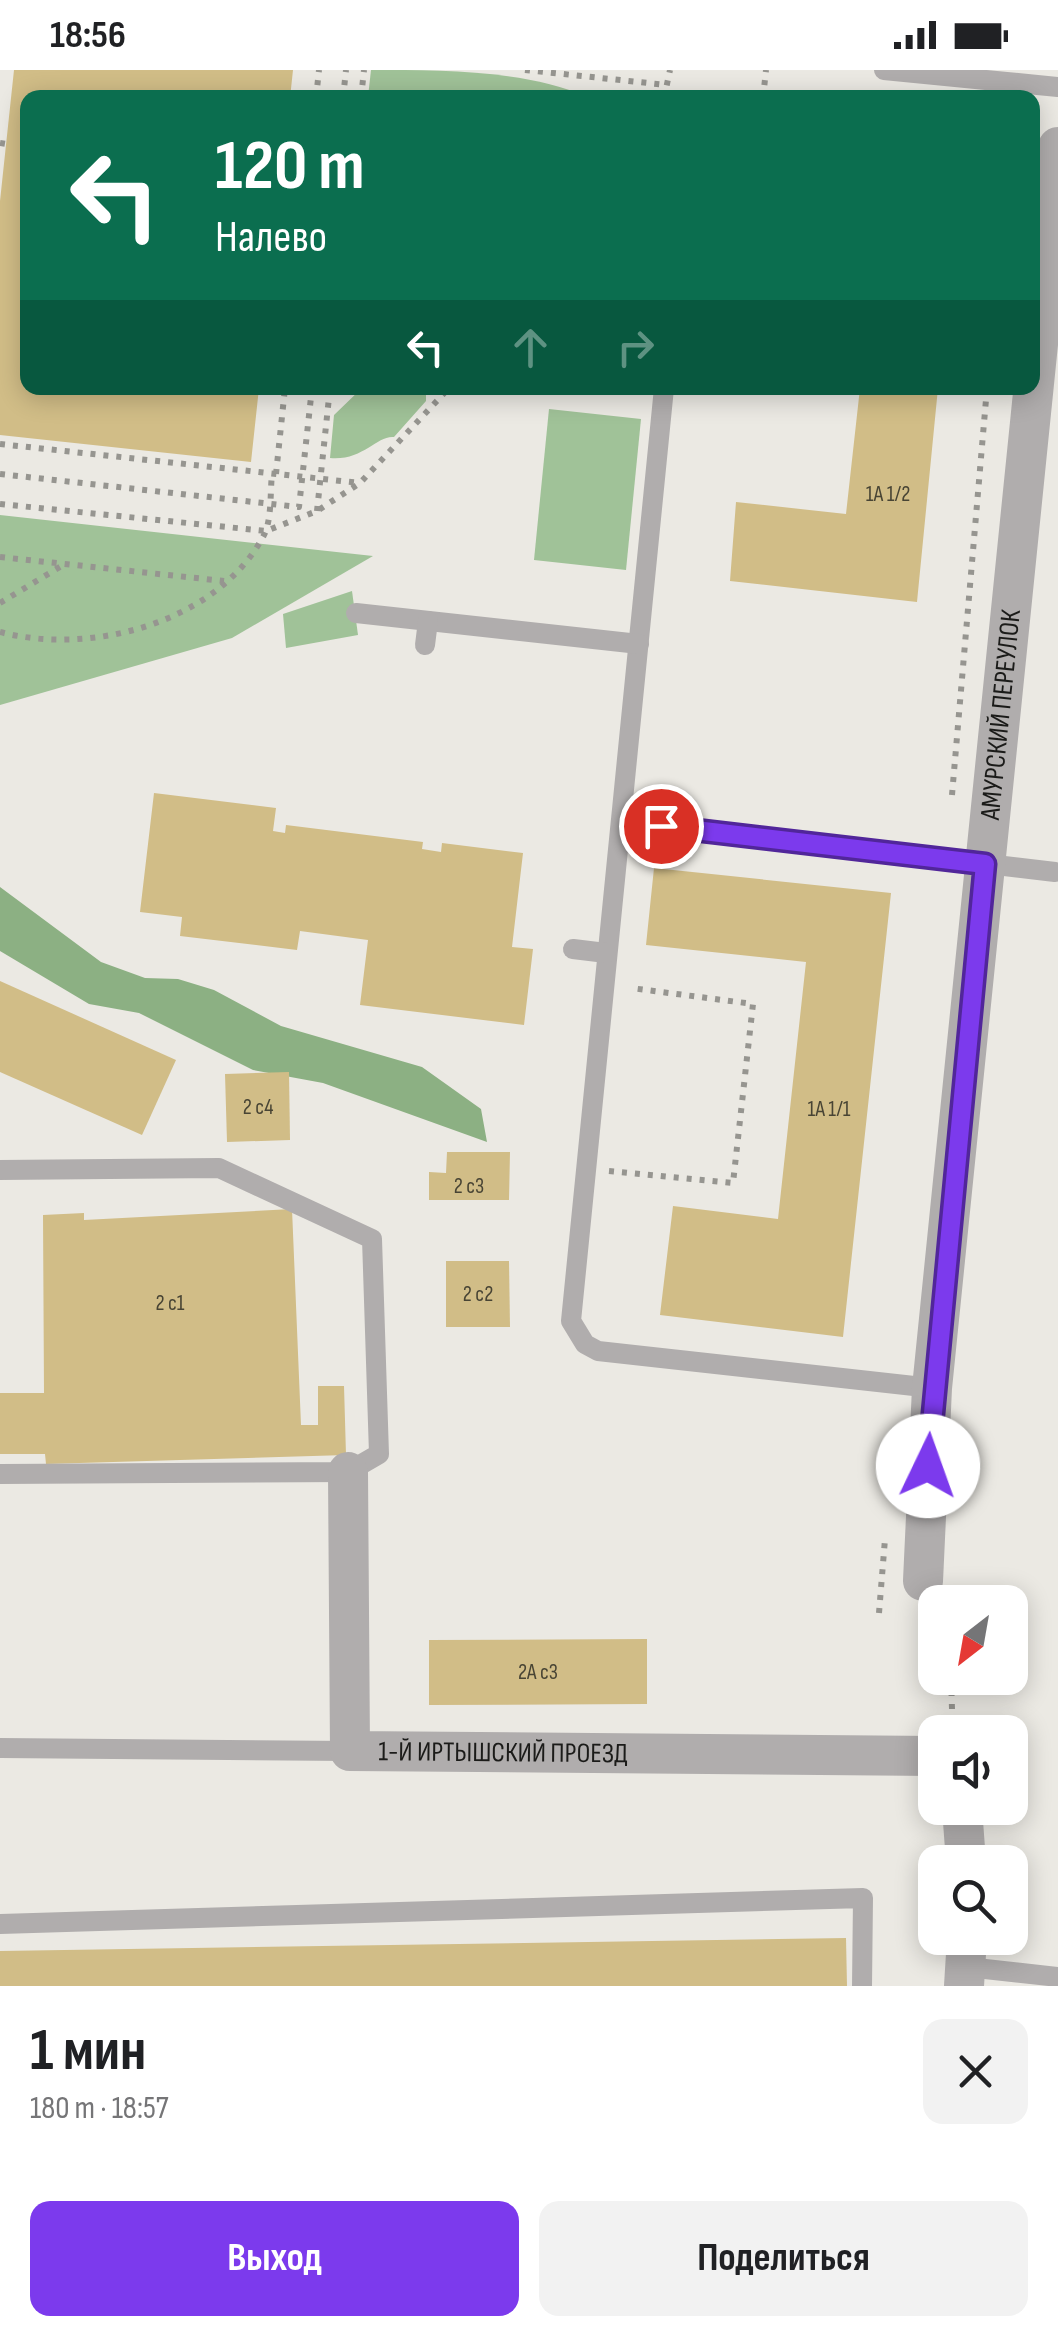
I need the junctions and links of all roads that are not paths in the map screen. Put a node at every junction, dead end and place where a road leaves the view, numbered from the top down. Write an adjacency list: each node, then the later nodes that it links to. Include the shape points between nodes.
1 (884, 70): 2 (lane)
2 (929, 74): 3 (lane); 4 (lane)
3 (1058, 87)
4 (928, 90)
5 (1058, 147): 6 (street, АМУРСКИЙ ПЕРЕУЛОК)
6 (1040, 324)
7 (663, 395): 11 (lane)
8 (1033, 395): 14 (street, АМУРСКИЙ ПЕРЕУЛОК)
9 (356, 613): 10 (lane)
10 (428, 621): 11 (lane); 12 (lane)
11 (639, 644): 13 (lane)
12 (426, 645)
13 (622, 821): 14 (lane); 17 (lane)
14 (985, 864): 15 (lane); 19 (street, АМУРСКИЙ ПЕРЕУЛОК)
15 (1055, 872)
16 (573, 949): 17 (lane)
17 (606, 953): 19 (lane, via 570,1307 575,1332 598,1351)
18 (0, 1170): 20 (lane, via 219,1168 372,1239 379,1454)
19 (932, 1388): 22 (street, АМУРСКИЙ ПЕРЕУЛОК)
20 (348, 1472): 21 (lane); 25 (street, 1-Й ИРТЫШСКИЙ ПРОЕЗД)
21 (0, 1474)
22 (922, 1581)
23 (918, 1741): 25 (street, 1-Й ИРТЫШСКИЙ ПРОЕЗД)
24 (0, 1748): 25 (lane)
25 (350, 1752)
26 (0, 1924): 29 (lane, via 863,1898)
27 (966, 1964): 28 (lane)
28 (1058, 1977)
29 (862, 1986)

